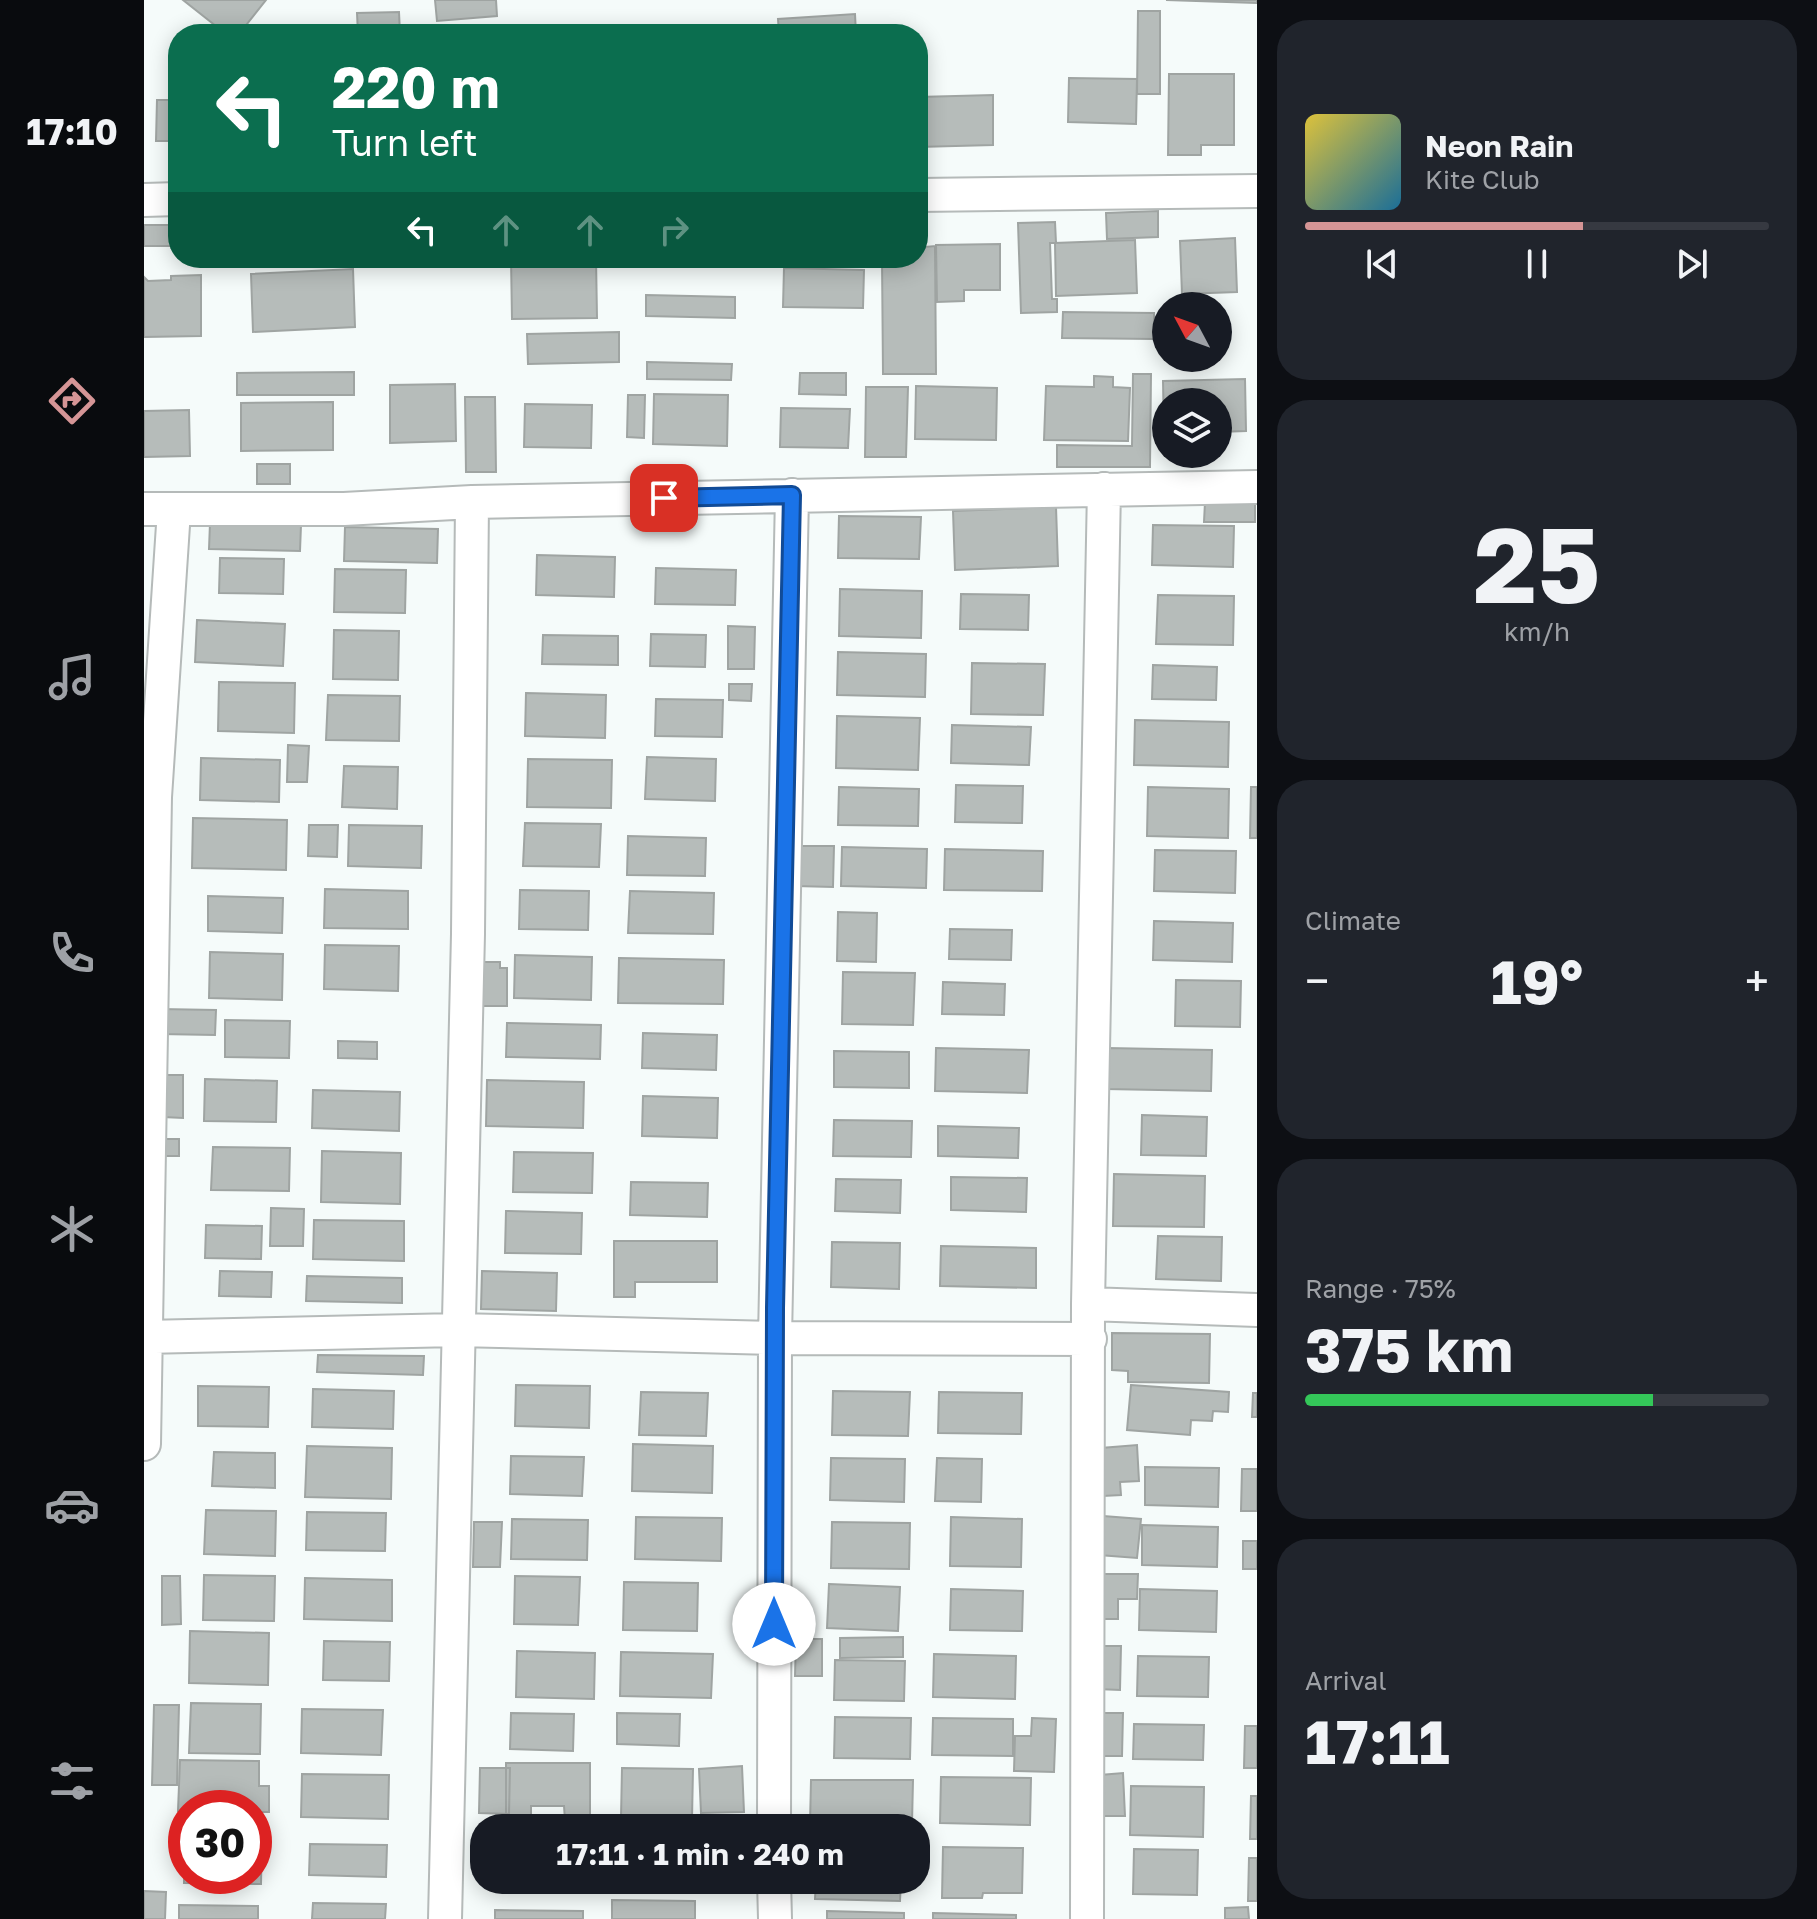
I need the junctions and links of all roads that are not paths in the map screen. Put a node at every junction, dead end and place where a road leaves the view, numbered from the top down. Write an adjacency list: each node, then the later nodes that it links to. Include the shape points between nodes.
1 (1257, 191): 2 (street)
2 (928, 195)
3 (168, 199): 4 (street)
4 (144, 200)
5 (1257, 487): 6 (street)
6 (1104, 489): 7 (street); 10 (street)
7 (792, 495): 8 (street); 14 (street)
8 (472, 502): 9 (street); 12 (street)
9 (159, 510): 13 (street)
10 (1088, 1304): 11 (street); 15 (street)
11 (1257, 1310)
12 (457, 1330): 13 (street); 14 (street); 19 (street)
13 (145, 1337): 16 (street)
14 (775, 1338): 15 (street); 17 (street)
15 (1090, 1339): 21 (street)
16 (144, 1444)
17 (774, 1814)
18 (774, 1894): 20 (street)
19 (445, 1919)
20 (775, 1919)
21 (1087, 1919)

